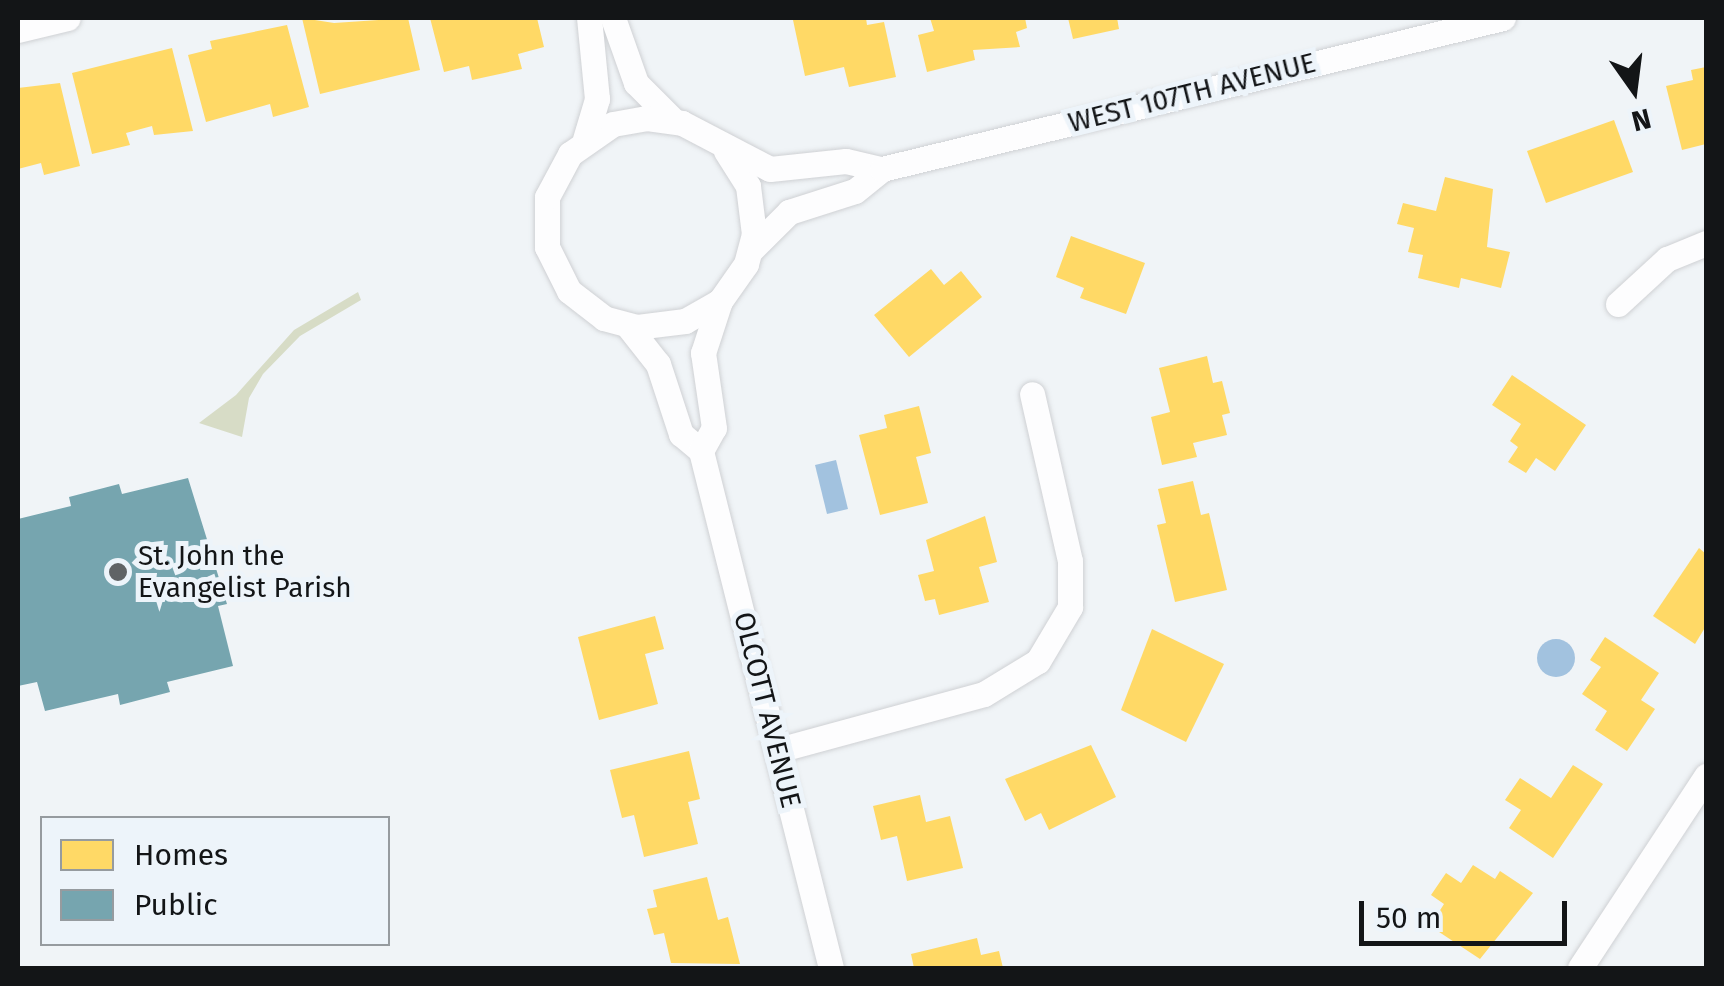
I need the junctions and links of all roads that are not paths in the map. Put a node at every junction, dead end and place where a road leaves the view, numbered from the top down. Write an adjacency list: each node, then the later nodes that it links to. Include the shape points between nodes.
1 (68, 18): 5 (street)
2 (589, 18): 7 (street, via 597,100)
3 (613, 18): 6 (street, via 636,83)
4 (1502, 18): 9 (street, WEST 107TH AVENUE)
5 (18, 30)
6 (673, 120): 7 (street, via 630,120); 8 (street)
7 (585, 140): 14 (street, via 552,182 544,213 546,246 579,301)
8 (726, 150): 9 (street, WEST 107TH AVENUE, via 770,170 846,160); 11 (street, via 752,201)
9 (882, 168): 11 (street, WEST 107TH AVENUE, via 855,191 789,212)
10 (1706, 244): 13 (street, via 1667,259)
11 (751, 250): 12 (street)
12 (720, 301): 14 (street, via 685,322); 16 (street, OLCOTT AVENUE, via 704,353 714,428)
13 (1618, 304)
14 (628, 326): 16 (street, OLCOTT AVENUE, via 658,364 681,434)
15 (1032, 394): 17 (street, via 1070,561 1070,607 1038,661 984,694)
16 (701, 451): 17 (street, OLCOTT AVENUE)
17 (778, 750): 19 (street, OLCOTT AVENUE)
18 (1706, 776): 20 (street)
19 (831, 968)
20 (1580, 968)

